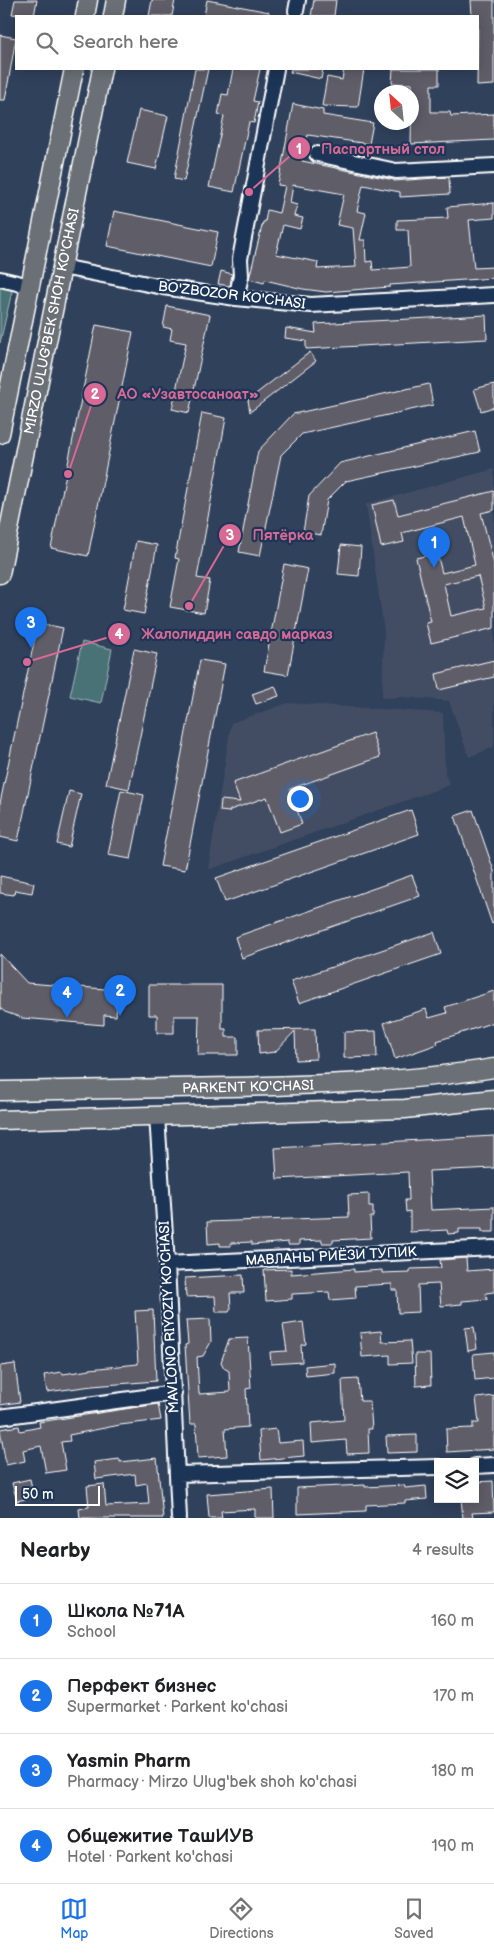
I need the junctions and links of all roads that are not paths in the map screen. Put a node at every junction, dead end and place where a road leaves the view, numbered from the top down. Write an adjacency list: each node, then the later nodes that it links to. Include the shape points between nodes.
1 (88, 0): 3 (main road)
2 (116, 0): 4 (main road)
3 (84, 15)
4 (113, 15)
5 (74, 70): 10 (main road, MIRZO ULUG'BEK SHOH KO'CHASI)
6 (102, 70): 11 (main road, MIRZO ULUG'BEK SHOH KO'CHASI)
7 (276, 70): 15 (street, via 240,259 241,276)
8 (317, 154): 9 (street, via 396,171)
9 (494, 166)
10 (35, 262): 11 (main road); 13 (main road, MIRZO ULUG'BEK SHOH KO'CHASI)
11 (62, 267): 15 (street, BO'ZBOZOR KO'CHASI); 17 (main road, MIRZO ULUG'BEK SHOH KO'CHASI)
12 (0, 279): 13 (street)
13 (30, 286): 16 (main road, MIRZO ULUG'BEK SHOH KO'CHASI)
14 (494, 295): 15 (street, BO'ZBOZOR KO'CHASI, via 311,305)
15 (236, 298)
16 (0, 434)
17 (0, 574)
18 (494, 1068): 19 (main road, PARKENT KO'CHASI, via 393,1080 275,1086)
19 (0, 1091)
20 (494, 1099): 21 (main road, PARKENT KO'CHASI, via 405,1109)
21 (157, 1116): 22 (main road, PARKENT KO'CHASI); 24 (street, MAVLONO RIYOZIY KO'CHASI)
22 (0, 1120)
23 (494, 1248): 24 (street, МАВЛАНЫ РИЁЗИ ТУПИК)
24 (167, 1264): 25 (street, MAVLONO RIYOZIY KO'CHASI)
25 (174, 1393): 26 (street); 30 (street, MAVLONO RIYOZIY KO'CHASI)
26 (0, 1416)
27 (494, 1465): 28 (street)
28 (479, 1466)
29 (434, 1467): 30 (street)
30 (178, 1474): 31 (street, MAVLONO RIYOZIY KO'CHASI)
31 (179, 1518)

